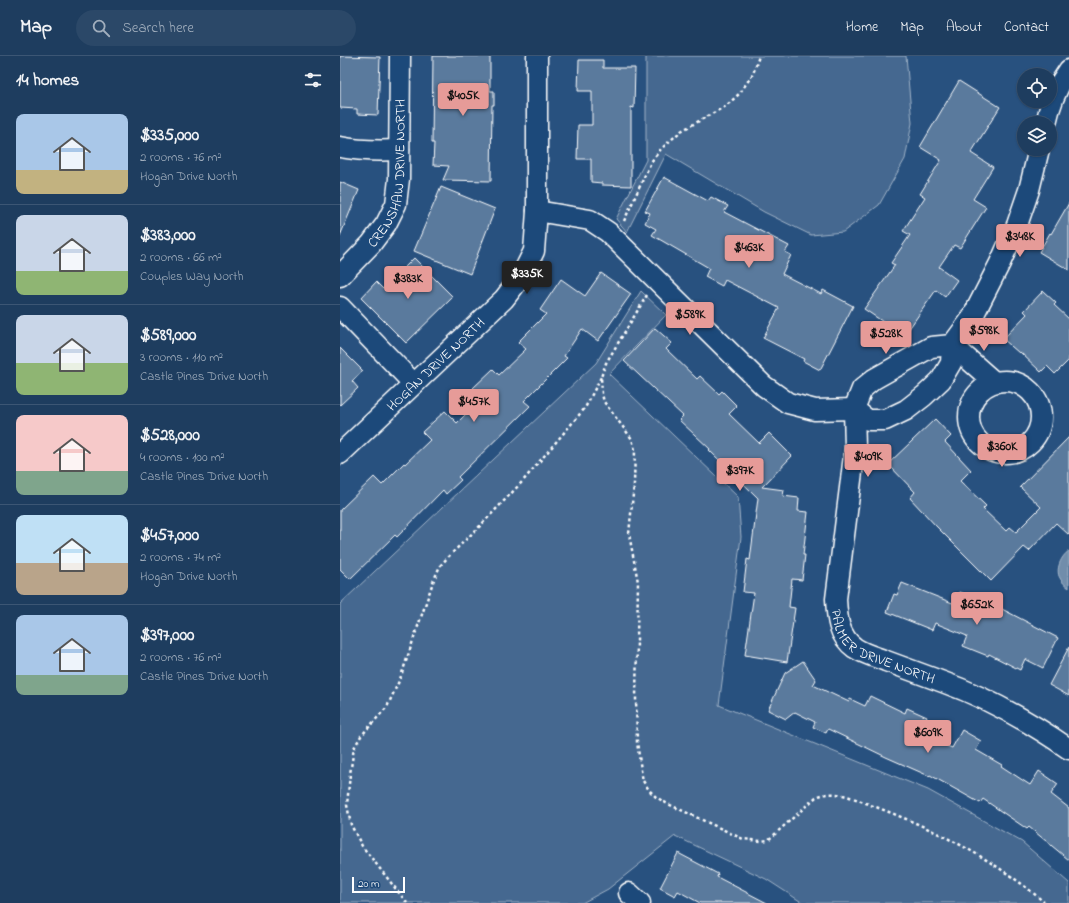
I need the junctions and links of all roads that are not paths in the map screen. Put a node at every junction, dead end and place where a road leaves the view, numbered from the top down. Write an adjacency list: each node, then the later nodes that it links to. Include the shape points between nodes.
1 (400, 56): 6 (street, CRENSHAW DRIVE NORTH)
2 (537, 56): 8 (street, HOGAN DRIVE NORTH)
3 (1069, 70): 4 (street, via 1062,80)
4 (1048, 116)
5 (340, 147): 6 (street, via 355,150)
6 (399, 150): 9 (street, CRENSHAW DRIVE NORTH, via 396,204 386,224)
7 (1037, 156): 11 (street, via 1017,225 983,298)
8 (536, 211): 13 (street, HOGAN DRIVE NORTH, via 534,251 521,277 504,299); 14 (street, via 590,220 608,232 764,386 788,403 815,410)
9 (340, 276)
10 (340, 307): 13 (street)
11 (952, 345): 12 (street); 14 (street, via 932,347 874,379 862,389); 14 (street, via 950,363 941,380 906,410 885,420 868,420)
12 (994, 382)
13 (414, 384): 15 (street, HOGAN DRIVE NORTH)
14 (854, 409): 16 (street, PALMER DRIVE NORTH, via 855,448 836,599 837,618 843,635 855,648 995,704 1045,732)
15 (340, 454)
16 (1069, 749)

